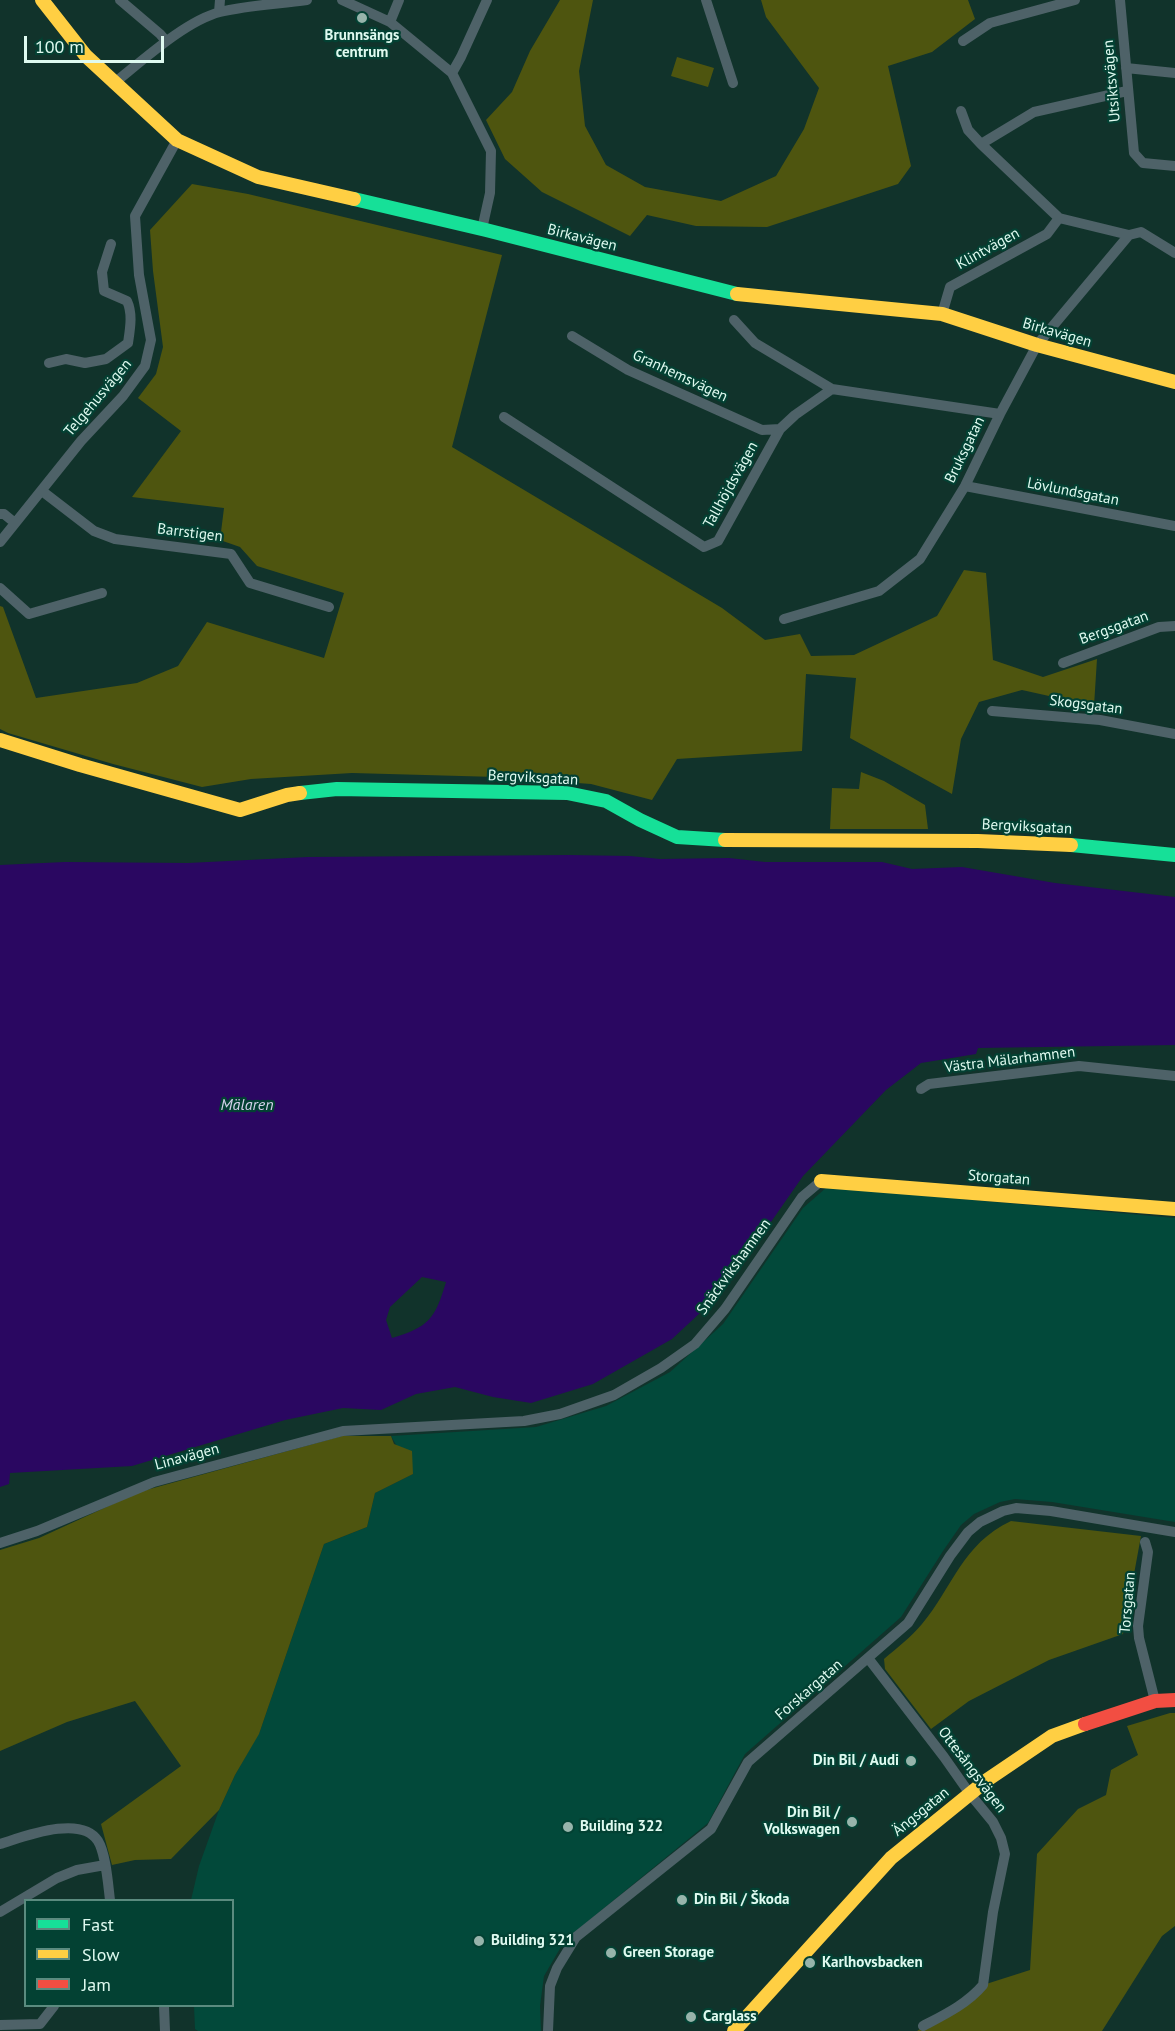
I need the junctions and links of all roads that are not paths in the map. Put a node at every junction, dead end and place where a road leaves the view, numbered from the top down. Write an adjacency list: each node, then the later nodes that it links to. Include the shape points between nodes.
1 (42, 0): 19 (street, Birkavägen)
2 (120, 0): 13 (street)
3 (220, 0): 11 (street)
4 (307, 0): 11 (street)
5 (342, 0): 12 (street)
6 (399, 0): 12 (street)
7 (488, 0): 16 (street)
8 (706, 0): 18 (street)
9 (1075, 0): 14 (street, via 990,23)
10 (1120, 0): 15 (street, Utsiktsvägen)
11 (219, 12): 13 (street)
12 (390, 22): 16 (street)
13 (166, 41): 19 (street)
14 (963, 41)
15 (1126, 68): 17 (street); 20 (street, Utsiktsvägen)
16 (452, 73): 26 (street, via 492,151)
17 (1175, 73)
18 (733, 83)
19 (113, 84): 22 (street, Birkavägen)
20 (1127, 91): 23 (street, via 1034,112); 24 (street, Utsiktsvägen, via 1134,153 1143,163)
21 (961, 111): 23 (street, via 968,130)
22 (177, 140): 26 (street, Birkavägen, via 258,177); 41 (street, Telgehusvägen, via 135,216 139,275 151,340 145,366)
23 (981, 144): 25 (street)
24 (1175, 166)
25 (1059, 218): 27 (street); 30 (street, Klintvägen, via 1047,234 950,287)
26 (482, 229): 30 (street, Birkavägen, via 744,296)
27 (1129, 235): 29 (street, via 1141,232); 33 (street, Bruksgatan)
28 (111, 244): 34 (street, via 102,272 104,291 129,304 128,343 106,359)
29 (1175, 253)
30 (942, 314): 33 (street, Birkavägen)
31 (734, 320): 36 (street, via 755,343)
32 (572, 336): 39 (street, Granhemsvägen, via 659,384 762,430)
33 (1037, 345): 35 (street, Birkavägen); 37 (street, Bruksgatan)
34 (49, 363)
35 (1175, 382)
36 (832, 389): 37 (street); 39 (street, Tallhöjdsvägen)
37 (1000, 414): 40 (street, Bruksgatan)
38 (504, 417): 39 (street, Tallhöjdsvägen, via 704,547 718,540)
39 (780, 429)
40 (965, 486): 44 (street, Lövlundsgatan); 49 (street, Bruksgatan, via 920,559 879,591)
41 (42, 491): 43 (street, Telgehusvägen); 48 (street, Barrstigen, via 93,531 115,539 231,554 250,583)
42 (0, 514): 43 (street)
43 (15, 523): 45 (street, Telgehusvägen)
44 (1175, 526)
45 (0, 542)
46 (0, 588): 47 (street, via 29,614)
47 (102, 593)
48 (329, 607)
49 (784, 619)
50 (1175, 626): 51 (street, Bergsgatan, via 1159,627)
51 (1064, 663)
52 (992, 711): 53 (street, Skogsgatan, via 1100,720)
53 (1175, 734)
54 (0, 740): 55 (street, Bergviksgatan, via 240,810 287,795 337,789 567,793 606,801 677,837 1037,843)
55 (1175, 855)
56 (1175, 1076): 57 (street, Västra Mälarhamnen, via 1079,1066 929,1084)
57 (921, 1089)
58 (821, 1181): 59 (street, Storgatan); 60 (street, Snäckvikshamnen, via 802,1197 725,1309 695,1344 661,1368 614,1395 560,1414 524,1421)
59 (1175, 1209)
60 (391, 1429): 63 (street, Linavägen, via 343,1431 153,1482)
61 (1175, 1532): 64 (street, Forskargatan, via 1030,1509 1003,1511 968,1532 908,1623)
62 (1145, 1542): 66 (street, Torsgatan, via 1148,1552 1138,1638)
63 (0, 1543)
64 (868, 1658): 67 (street, Ottesångsvägen); 78 (street, Forskargatan, via 748,1762 718,1819 701,1839 576,1937 550,1986)
65 (1175, 1700): 66 (street, Ängsgatan)
66 (1155, 1701): 67 (street, Ängsgatan, via 1052,1736)
67 (970, 1794): 75 (street, Ottesångsvägen, via 993,1822 1005,1854 983,1985 953,2010); 76 (street, Ängsgatan, via 891,1858)
68 (0, 1844): 69 (street, via 44,1830 88,1831 99,1842)
69 (105, 1865): 70 (street); 71 (street, via 57,1878)
70 (110, 1899)
71 (0, 1912)
72 (53, 2007): 74 (street, via 40,2024)
73 (164, 2007): 77 (street)
74 (0, 2025)
75 (923, 2026)
76 (735, 2030)
77 (165, 2031)
78 (548, 2031)

